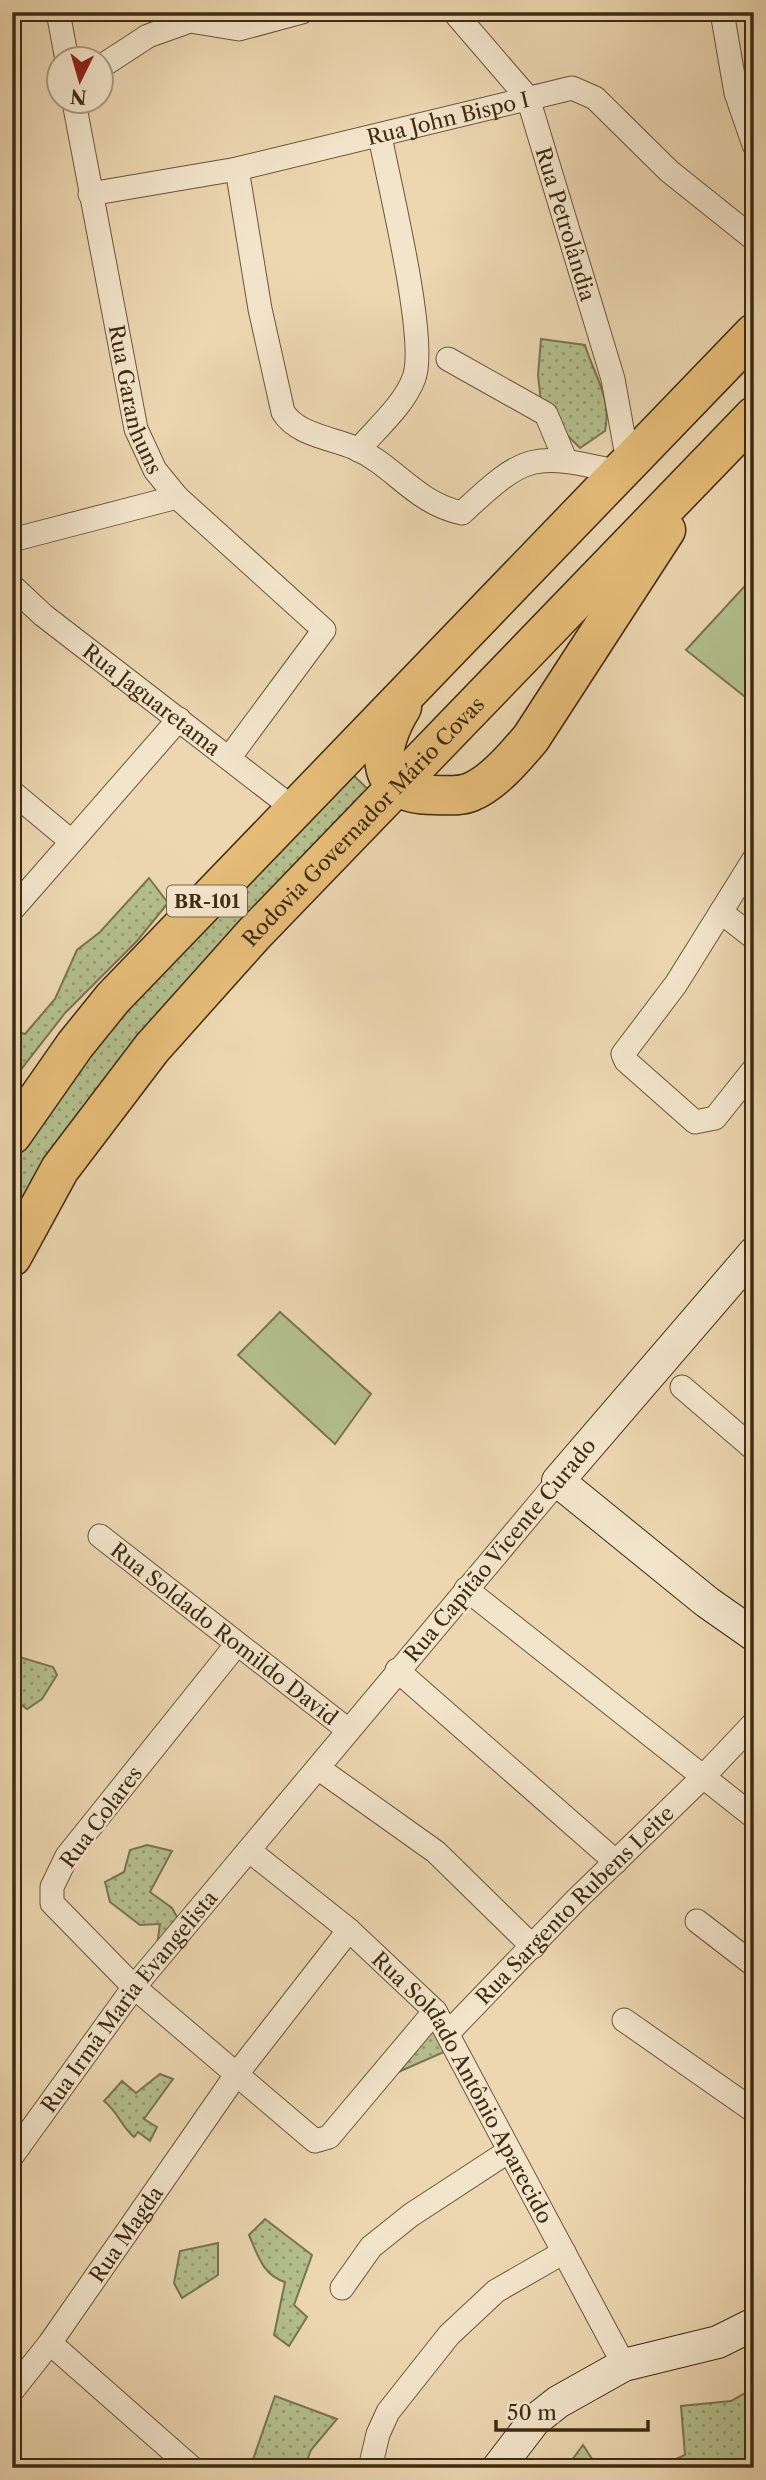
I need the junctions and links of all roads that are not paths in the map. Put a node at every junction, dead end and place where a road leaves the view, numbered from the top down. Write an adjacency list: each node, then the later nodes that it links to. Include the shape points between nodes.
1 (58, 12): 5 (street)
2 (302, 12): 6 (street, via 239,29 190,21 148,36)
3 (454, 12): 7 (street, Rua Petrolândia)
4 (722, 12): 10 (street, via 736,93)
5 (64, 46)
6 (116, 57)
7 (528, 98): 9 (street, Rua John Bispo I); 13 (street, Rua John Bispo I, via 572,88 595,97 669,171); 19 (street, Rua Petrolândia, via 613,379)
8 (76, 116): 12 (street, Rua Garanhuns)
9 (380, 136): 11 (street, Rua John Bispo I); 17 (street, via 419,363 406,393)
10 (754, 145)
11 (237, 169): 12 (street, Rua John Bispo I); 17 (street, via 260,310 283,412 294,425)
12 (90, 194): 21 (street, Rua Garanhuns, via 136,429 155,470)
13 (754, 239)
14 (754, 333): 19 (highway, BR-101)
15 (448, 359): 18 (street, via 546,414)
16 (754, 416): 20 (highway, Rodovia Governador Mário Covas / BR-101)
17 (358, 450): 18 (street, via 438,508 462,513 504,473 523,463)
18 (565, 460): 19 (street)
19 (623, 467): 24 (highway, BR-101)
20 (685, 487): 29 (highway, Rodovia Governador Mário Covas / BR-101); 29 (highway, via 652,553 518,754 469,793)
21 (177, 497): 22 (street); 26 (street, Rua Garanhuns, via 324,630)
22 (12, 540)
23 (12, 586): 25 (street, Rua Jaguaretama)
24 (419, 681): 27 (highway, BR-101); 29 (highway, via 383,745)
25 (179, 719): 26 (street, Rua Jaguaretama); 31 (street)
26 (229, 758): 30 (street, Rua Jaguaretama)
27 (341, 761): 29 (highway, via 353,759 373,769); 30 (highway, BR-101)
28 (12, 792): 31 (street)
29 (389, 794): 39 (highway, Rodovia Governador Mário Covas / BR-101, via 254,933 152,1048 60,1170)
30 (294, 809): 37 (highway, BR-101, via 113,998)
31 (71, 841): 33 (street)
32 (754, 859): 34 (street)
33 (12, 910)
34 (721, 912): 35 (street); 36 (street, via 623,1058 695,1122 715,1118)
35 (754, 939)
36 (754, 1069)
37 (12, 1135)
38 (754, 1252): 42 (street, Rua Capitão Vicente Curado)
39 (12, 1257)
40 (682, 1387): 41 (street)
41 (754, 1449)
42 (558, 1481): 44 (street, Rua Capitão Vicente Curado); 45 (street)
43 (100, 1536): 46 (street, Rua Soldado Romildo David)
44 (466, 1589): 47 (street, Rua Capitão Vicente Curado); 51 (street)
45 (754, 1635)
46 (237, 1644): 49 (street, Rua Soldado Romildo David); 59 (street, Rua Colares, via 67,1856 52,1887 52,1903)
47 (397, 1670): 49 (street, Rua Capitão Vicente Curado); 54 (street)
48 (754, 1723): 51 (street, Rua Sargento Rubens Leite)
49 (348, 1730): 50 (street, Rua Capitão Vicente Curado)
50 (318, 1768): 53 (street, Rua Capitão Vicente Curado); 57 (street, via 436,1852)
51 (702, 1778): 52 (street); 54 (street, Rua Sargento Rubens Leite)
52 (754, 1817)
53 (251, 1852): 56 (street, Rua Soldado Antônio Aparecido); 59 (street, Rua Irmã Maria Evangelista)
54 (616, 1862): 57 (street, Rua Sargento Rubens Leite)
55 (697, 1921): 58 (street)
56 (349, 1930): 60 (street, Rua Soldado Antônio Aparecido); 63 (street, Rua Magda)
57 (533, 1947): 62 (street, Rua Sargento Rubens Leite)
58 (754, 1965)
59 (135, 1987): 63 (street, Rua Colares); 66 (street, Rua Irmã Maria Evangelista)
60 (435, 2011): 62 (street, Rua Soldado Antônio Aparecido); 63 (street, Rua Colares, via 329,2137 315,2141)
61 (624, 2020): 64 (street)
62 (449, 2033): 65 (street, Rua Soldado Antônio Aparecido)
63 (236, 2076): 70 (street, Rua Magda)
64 (754, 2111)
65 (509, 2151): 67 (street, Rua Soldado Antônio Aparecido); 68 (street, via 371,2247)
66 (12, 2156)
67 (564, 2252): 71 (street, Rua Soldado Antônio Aparecido); 74 (street, via 496,2291 449,2335 388,2412)
68 (342, 2288)
69 (754, 2324): 71 (street, via 718,2342)
70 (50, 2343): 72 (street, Rua Magda); 73 (street)
71 (624, 2365): 75 (street, via 534,2421)
72 (12, 2391)
73 (192, 2468)
74 (370, 2468)
75 (498, 2468)

